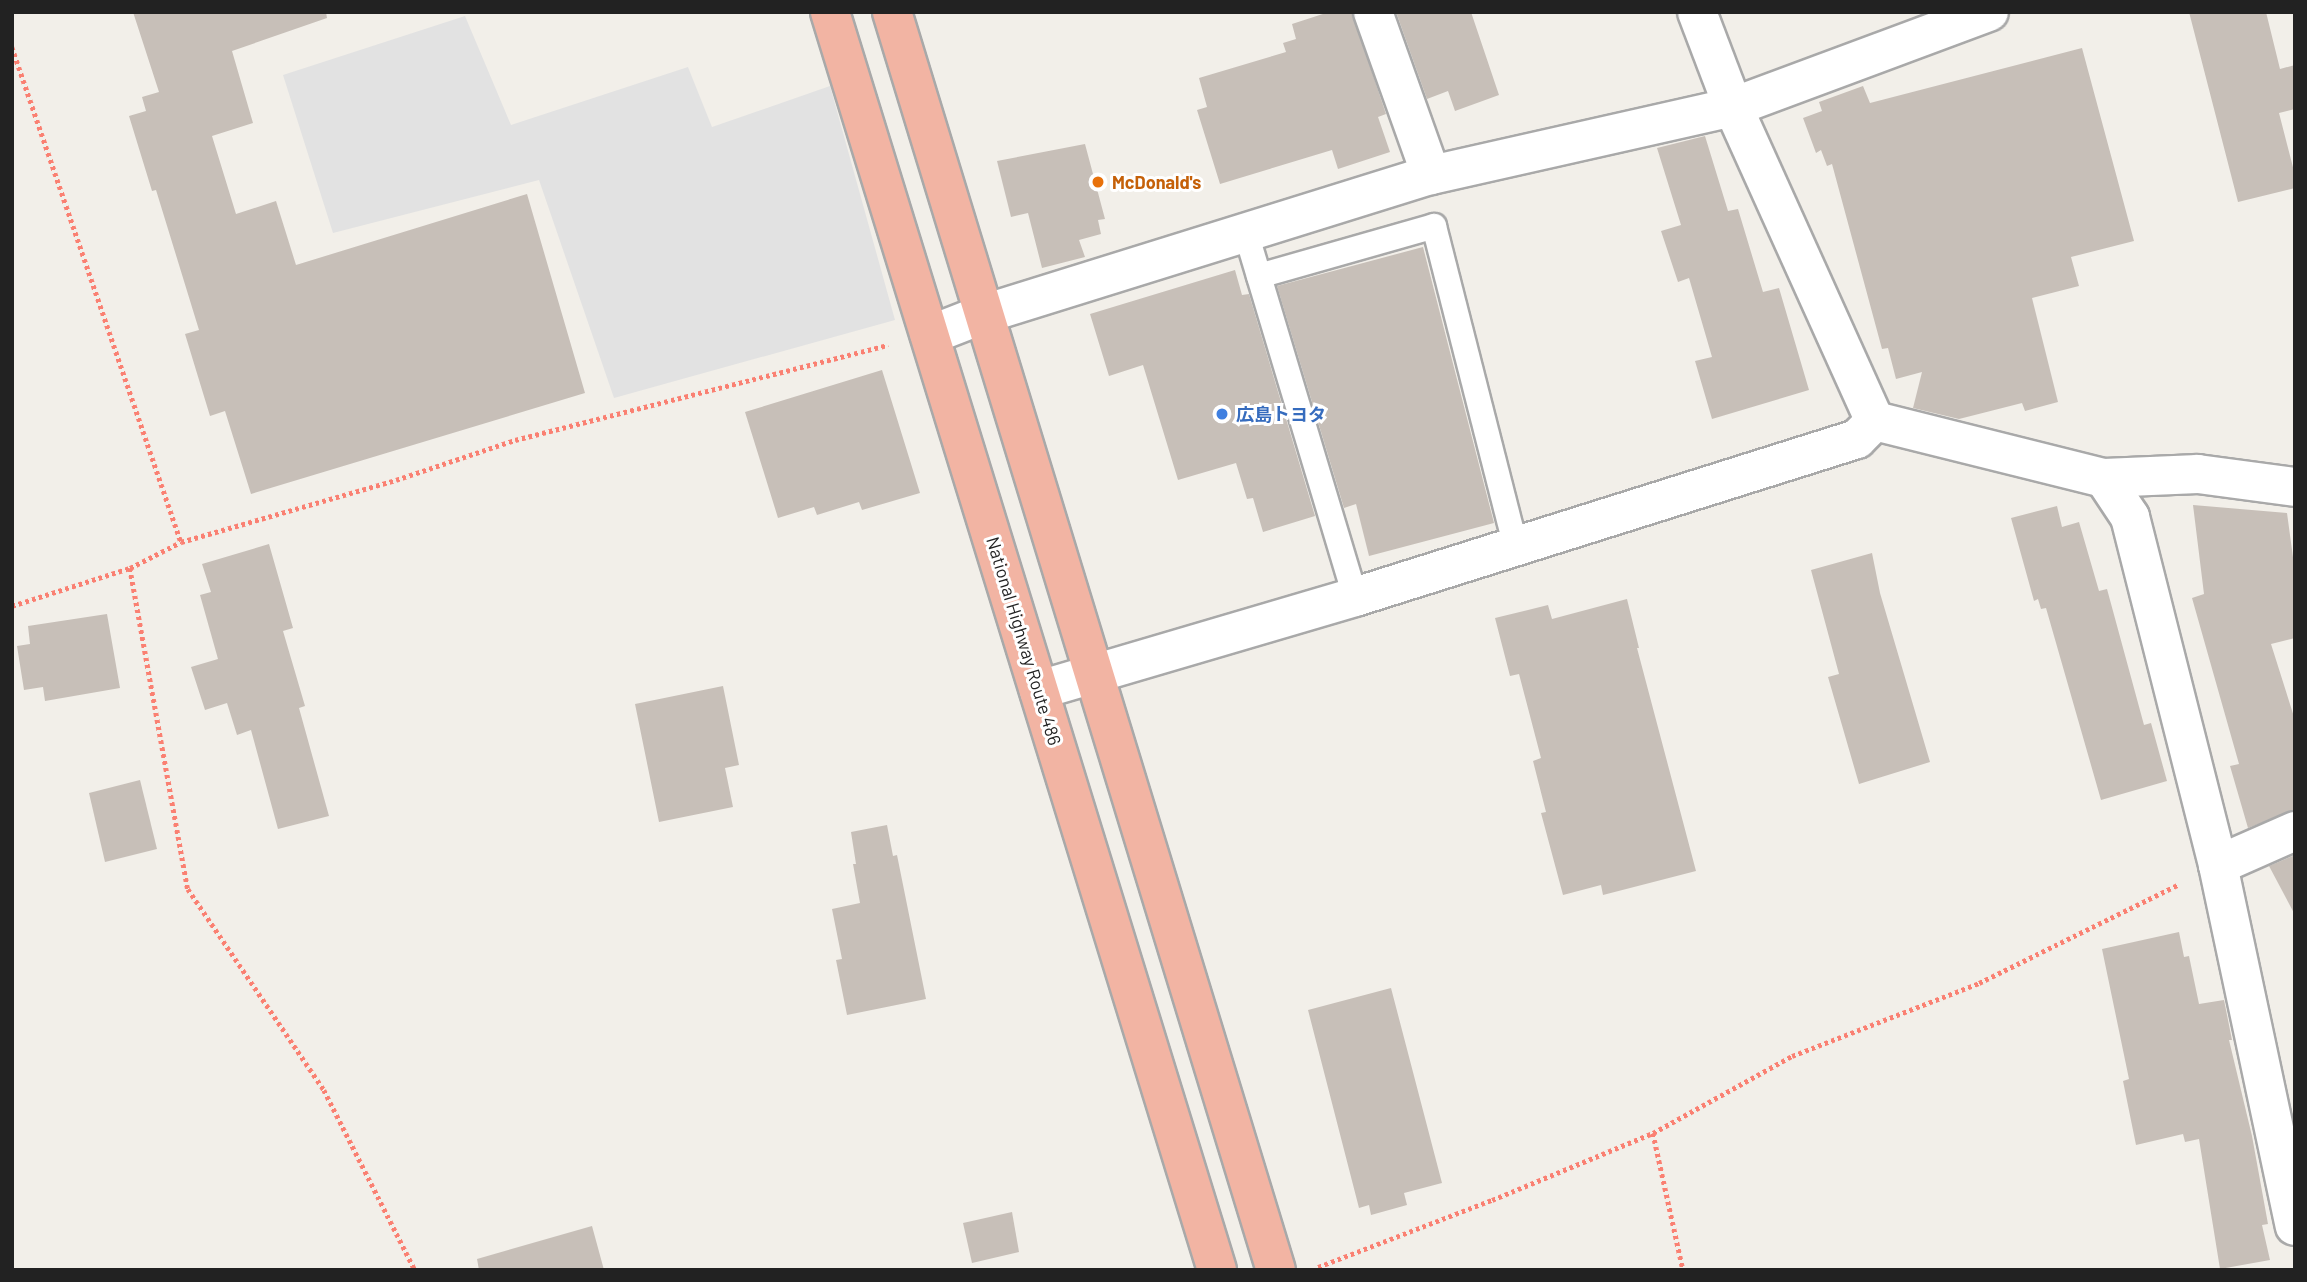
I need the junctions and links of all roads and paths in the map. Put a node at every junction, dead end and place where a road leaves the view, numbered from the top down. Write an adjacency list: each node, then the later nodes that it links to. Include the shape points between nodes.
1 (831, 12): 12 (highway, National Highway Route 486)
2 (892, 12): 11 (highway)
3 (1373, 12): 8 (street)
4 (1697, 12): 7 (street)
5 (1968, 16): 7 (street)
6 (12, 47): 16 (path)
7 (1733, 107): 8 (street); 13 (street)
8 (1431, 175): 9 (street)
9 (1246, 233): 10 (lane); 11 (street)
10 (1259, 276): 17 (lane, via 1434,226); 19 (lane)
11 (984, 314): 12 (street); 21 (highway)
12 (930, 335): 16 (path, via 515,440); 22 (highway, National Highway Route 486)
13 (1875, 421): 14 (street); 17 (street, via 1857,439)
14 (2104, 478): 15 (street, via 2198,474); 24 (street, via 2130,517)
15 (2295, 487)
16 (181, 542): 18 (path)
17 (1516, 547): 19 (street)
18 (131, 568): 20 (path); 27 (path, via 188,889 324,1090)
19 (1355, 597): 21 (street)
20 (12, 606)
21 (1096, 673): 22 (street); 29 (highway)
22 (1039, 690): 28 (highway, National Highway Route 486)
23 (2295, 831): 24 (street)
24 (2218, 865): 25 (path, via 1979,983 1792,1056); 26 (street)
25 (1653, 1133): 30 (path); 31 (path)
26 (2295, 1226)
27 (415, 1270)
28 (1217, 1270)
29 (1276, 1270)
30 (1311, 1270)
31 (1683, 1270)

